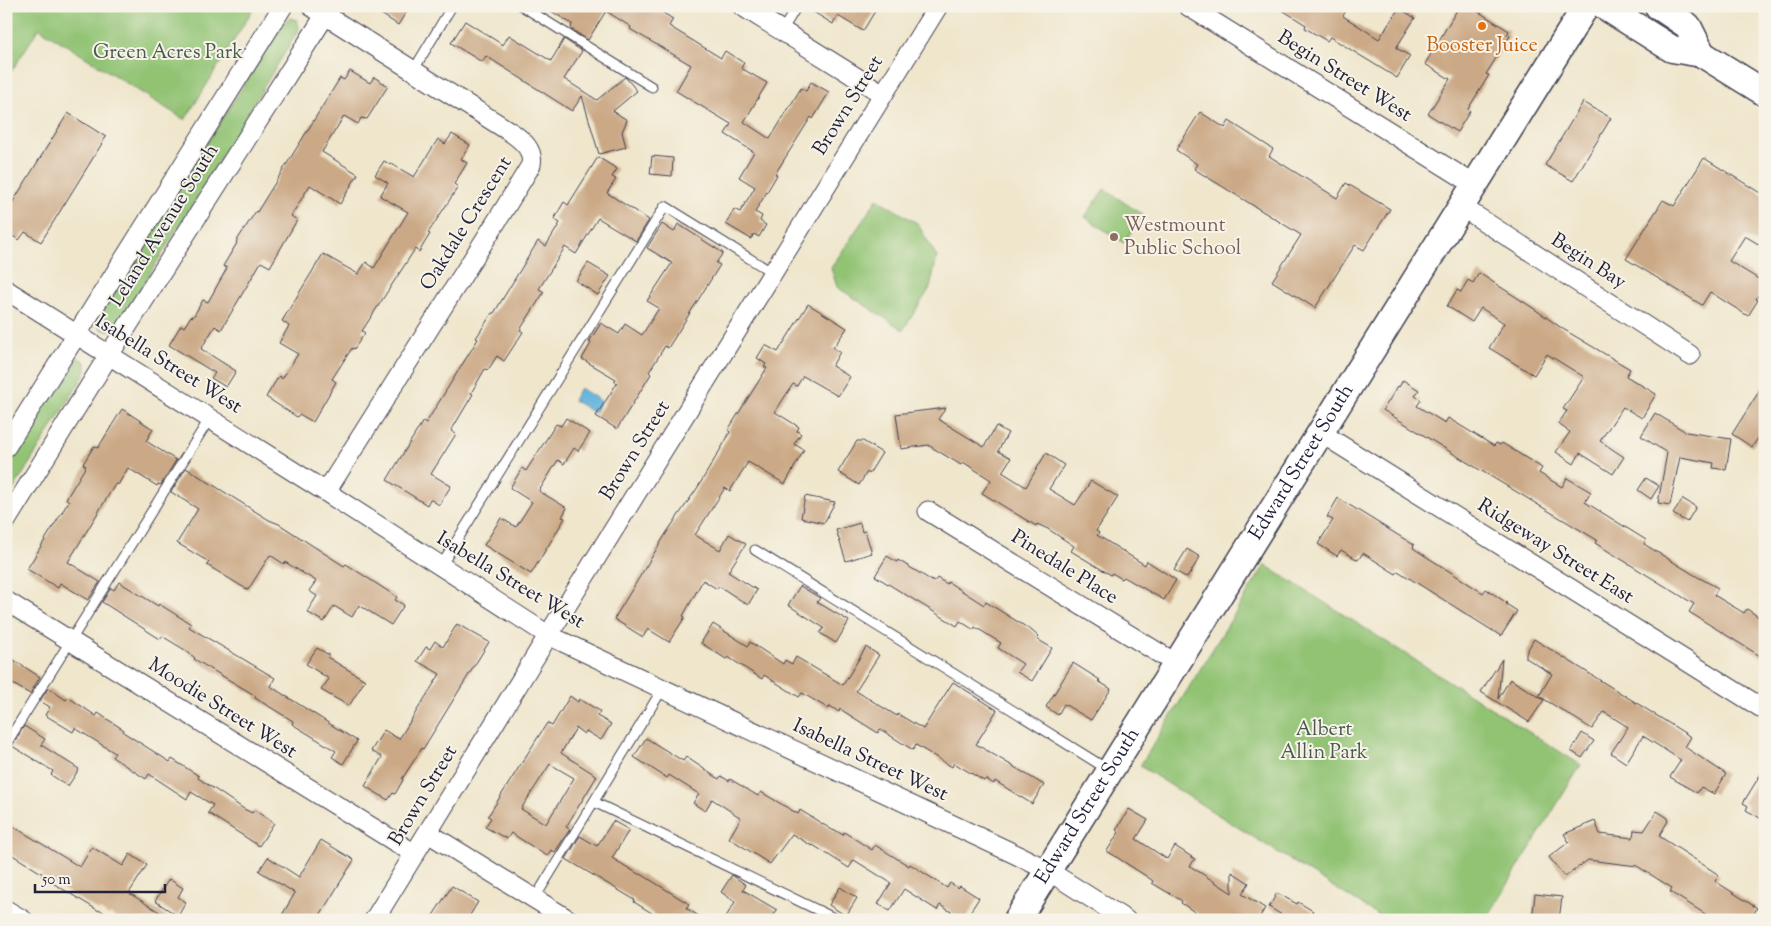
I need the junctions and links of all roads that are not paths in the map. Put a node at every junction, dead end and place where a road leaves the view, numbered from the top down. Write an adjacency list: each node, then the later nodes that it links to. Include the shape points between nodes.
1 (283, 6): 21 (street, Leland Avenue South)
2 (452, 6): 14 (lane)
3 (522, 6): 15 (lane)
4 (742, 6): 12 (street)
5 (797, 6): 12 (lane)
6 (938, 6): 17 (street, Brown Street)
7 (1188, 6): 18 (street, Begin Street West)
8 (1586, 6): 18 (main road, Edward Street South)
9 (1604, 6): 13 (main road, via 1672,49)
10 (1658, 6): 13 (main road, via 1688,26)
11 (322, 9): 14 (street, Oakdale Crescent); 22 (street, Leland Avenue South)
12 (782, 31): 17 (street)
13 (1702, 54): 16 (main road)
14 (414, 70): 27 (street, Oakdale Crescent, via 525,142 532,158 531,164)
15 (652, 87)
16 (1765, 93)
17 (883, 94): 19 (street, Brown Street)
18 (1468, 196): 23 (street, Begin Bay); 25 (main road, Edward Street South)
19 (773, 273): 31 (lane, via 665,206); 33 (street, Brown Street)
20 (6, 290): 21 (street, Isabella Street West)
21 (76, 334): 22 (street, Isabella Street West); 26 (street, Leland Avenue South)
22 (109, 355): 24 (street, Isabella Street West); 29 (street, Leland Avenue South)
23 (1690, 355)
24 (210, 418): 27 (street, Isabella Street West); 34 (lane)
25 (1321, 433): 35 (main road, Edward Street South); 37 (street, Ridgeway Street East)
26 (6, 447)
27 (326, 492): 31 (street, Isabella Street West)
28 (928, 511): 35 (street, Pinedale Place)
29 (6, 521)
30 (755, 550): 39 (lane)
31 (441, 566): 33 (street, Isabella Street West)
32 (6, 602): 34 (street, Moodie Street West)
33 (548, 635): 36 (street, Isabella Street West); 41 (street, Brown Street)
34 (70, 641): 38 (lane); 42 (street, Moodie Street West)
35 (1175, 663): 39 (main road, Edward Street South)
36 (663, 688): 40 (lane); 43 (street, Isabella Street West)
37 (1765, 710)
38 (6, 744)
39 (1109, 770): 43 (main road, Edward Street South)
40 (594, 802): 44 (lane); 49 (lane)
41 (428, 833): 42 (street, Brown Street); 44 (street)
42 (415, 854): 47 (street, Brown Street)
43 (1047, 870): 50 (main road, Edward Street South); 51 (street, Isabella Street West)
44 (535, 898): 48 (street)
45 (6, 910): 46 (street)
46 (23, 920)
47 (374, 920)
48 (569, 920)
49 (838, 920)
50 (1017, 920)
51 (1126, 920)

